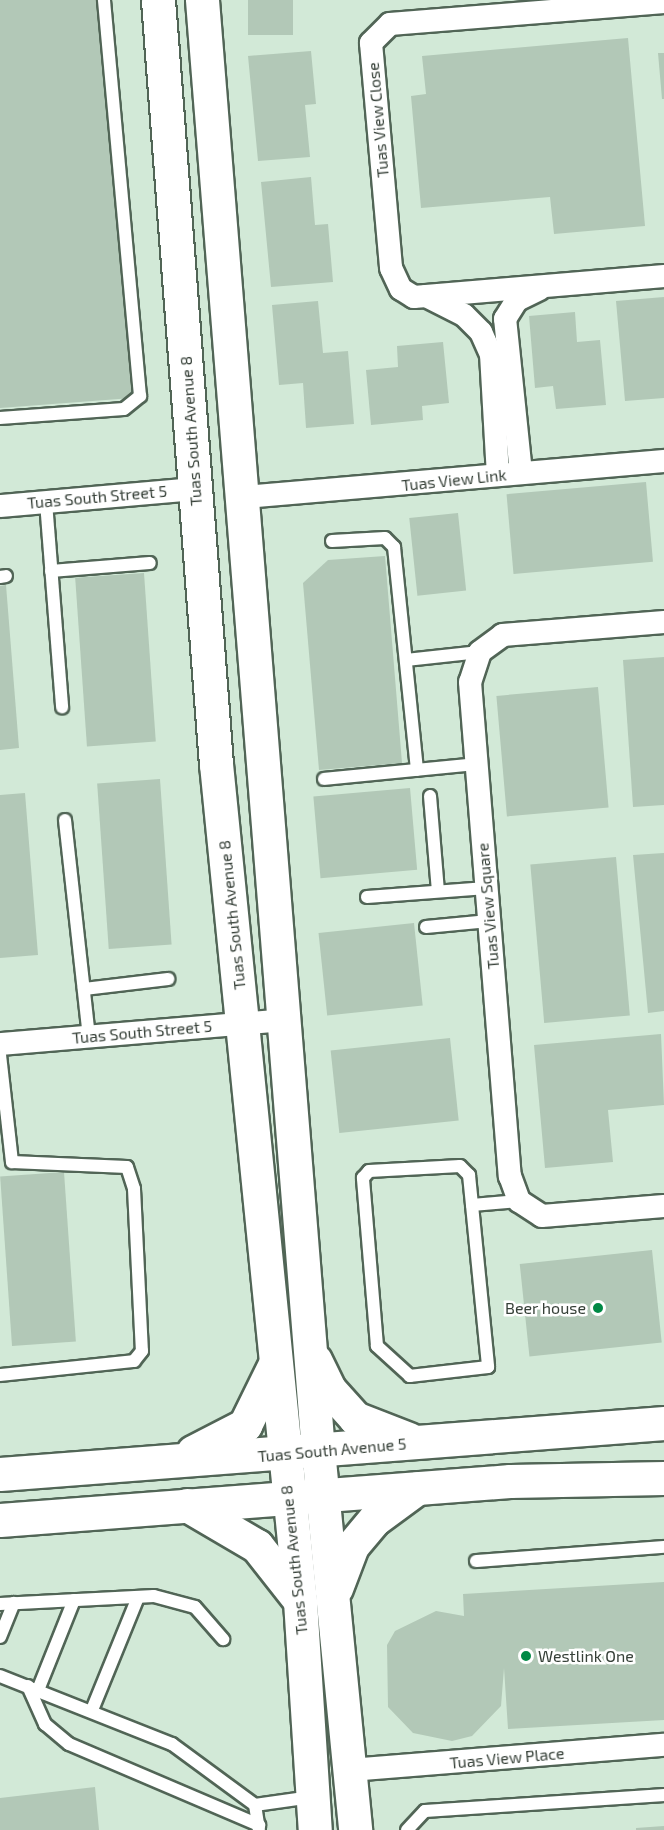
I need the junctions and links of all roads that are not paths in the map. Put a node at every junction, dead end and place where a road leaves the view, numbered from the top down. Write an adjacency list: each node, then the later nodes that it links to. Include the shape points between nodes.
1 (104, 0): 8 (lane, via 140,396 124,409)
2 (158, 0): 12 (street, Tuas South Avenue 8)
3 (202, 0): 13 (street)
4 (664, 2): 7 (street, Tuas View Close, via 390,24 376,35 371,43 392,268 401,289)
5 (664, 276): 6 (street, Tuas View Close)
6 (544, 287): 7 (street, Tuas View Close); 10 (street, Tuas View Close, via 518,300 505,319)
7 (426, 296): 11 (street, Tuas View Close, via 464,315 481,332 491,354)
8 (0, 418)
9 (664, 461): 10 (street, Tuas View Link)
10 (521, 473): 11 (street, Tuas View Link)
11 (498, 475): 13 (street, Tuas View Link)
12 (195, 489): 14 (street, Tuas South Street 5); 36 (street, Tuas South Avenue 8)
13 (243, 498): 35 (street)
14 (46, 502): 15 (street, Tuas South Street 5); 18 (lane)
15 (0, 506)
16 (332, 541): 21 (lane, via 392,542)
17 (150, 563): 18 (lane)
18 (51, 571): 22 (lane)
19 (664, 622): 20 (street, via 503,635)
20 (480, 652): 21 (lane); 23 (street, Tuas View Square, via 470,682)
21 (406, 660): 24 (lane)
22 (62, 707)
23 (477, 764): 24 (lane); 28 (street, Tuas View Square)
24 (417, 770): 25 (lane)
25 (324, 779)
26 (430, 796): 29 (lane)
27 (65, 820): 34 (lane)
28 (487, 888): 29 (lane); 31 (street, Tuas View Square)
29 (438, 891): 30 (lane)
30 (367, 897)
31 (489, 921): 32 (lane); 41 (street, Tuas View Square, via 510,1176)
32 (426, 927)
33 (168, 979): 34 (lane)
34 (84, 988): 37 (lane)
35 (285, 1020): 36 (street, Tuas South Street 5); 44 (street)
36 (243, 1023): 37 (street, Tuas South Street 5); 45 (street, Tuas South Avenue 8)
37 (89, 1036): 38 (street, Tuas South Street 5)
38 (0, 1044)
39 (0, 1055): 40 (lane)
40 (6, 1163): 46 (lane, via 127,1167 134,1189 142,1351 134,1360)
41 (519, 1201): 42 (lane); 43 (street, via 543,1216)
42 (472, 1205): 42 (lane, via 488,1367 410,1376 377,1346 364,1175 460,1166 468,1172)
43 (664, 1206)
44 (311, 1353): 48 (street, via 329,1389 355,1418); 49 (street)
45 (274, 1364): 50 (street, Tuas South Avenue 8); 51 (street, via 245,1425 232,1436)
46 (0, 1375)
47 (664, 1423): 48 (street, Tuas South Avenue 5)
48 (418, 1443): 49 (street, Tuas South Avenue 5)
49 (318, 1450): 50 (street, Tuas South Avenue 5); 55 (street)
50 (284, 1454): 51 (street, Tuas South Avenue 5); 56 (street, Tuas South Avenue 8)
51 (163, 1462): 52 (street, Tuas South Avenue 5)
52 (0, 1474)
53 (664, 1478): 54 (street)
54 (417, 1488): 55 (street); 62 (street, via 375,1519 352,1546)
55 (324, 1496): 56 (street); 62 (street)
56 (288, 1497): 57 (street); 64 (street, Tuas South Avenue 8)
57 (187, 1505): 58 (street); 64 (street, via 257,1546)
58 (0, 1520)
59 (664, 1547): 60 (lane)
60 (476, 1561)
61 (138, 1597): 63 (lane); 68 (lane, via 195,1607); 71 (lane)
62 (335, 1599): 73 (street)
63 (74, 1600): 65 (lane); 70 (lane)
64 (300, 1601): 75 (street, Tuas South Avenue 8)
65 (14, 1603): 66 (lane); 67 (lane)
66 (0, 1604)
67 (0, 1637)
68 (223, 1639)
69 (0, 1676): 70 (lane)
70 (33, 1688): 71 (lane); 77 (lane, via 45,1724 57,1736)
71 (92, 1710): 76 (lane, via 172,1744)
72 (664, 1745): 73 (street, Tuas View Place)
73 (350, 1770): 79 (street)
74 (664, 1795): 80 (lane, via 425,1811)
75 (312, 1797): 76 (lane); 78 (street, Tuas South Avenue 8)
76 (255, 1805): 77 (lane)
77 (259, 1827)
78 (315, 1830)
79 (355, 1830)
80 (407, 1830)

